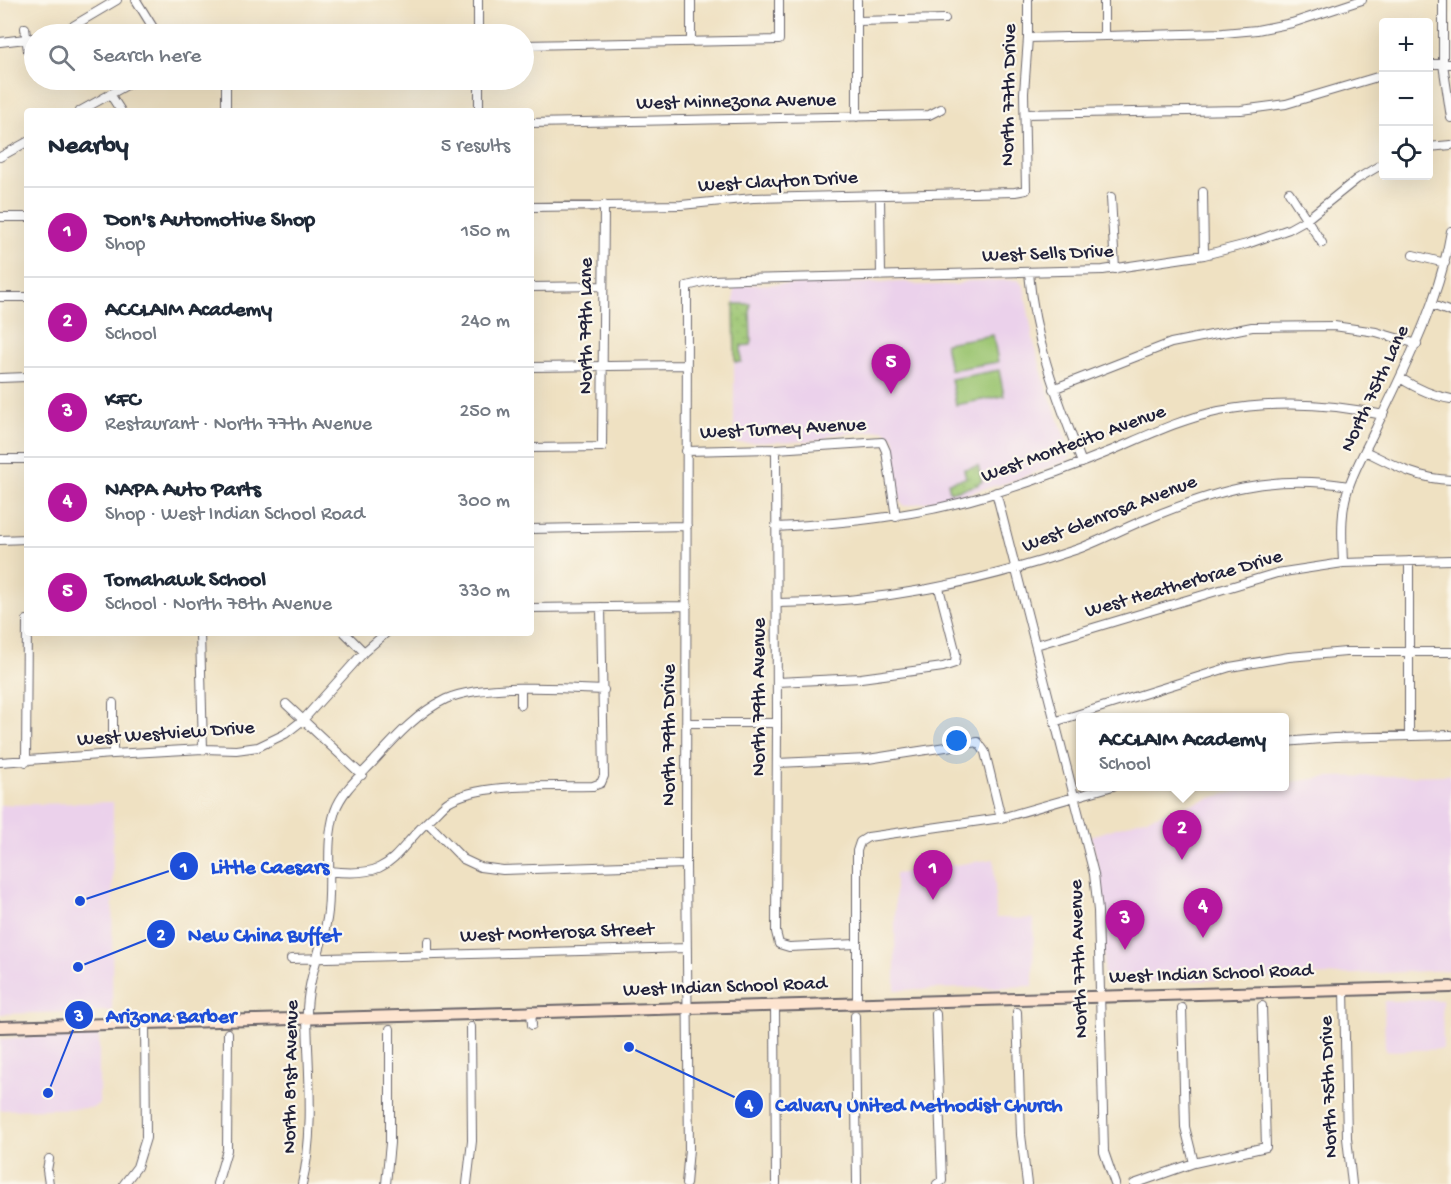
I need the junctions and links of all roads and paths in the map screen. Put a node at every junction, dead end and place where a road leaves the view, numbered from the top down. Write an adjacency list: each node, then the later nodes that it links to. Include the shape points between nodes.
1 (117, 0): 13 (street)
2 (136, 0): 14 (street)
3 (478, 0): 15 (street)
4 (691, 0): 20 (street)
5 (779, 0): 20 (street, via 779,40)
6 (857, 0): 12 (street)
7 (1028, 0): 17 (street, North 77th Drive)
8 (1104, 0): 16 (street)
9 (1362, 0): 16 (street, via 1257,30)
10 (1443, 0): 22 (street)
11 (945, 19): 12 (street)
12 (857, 21): 34 (street)
13 (76, 24)
14 (151, 24)
15 (478, 24)
16 (1104, 35): 17 (street)
17 (1028, 38): 33 (street, North 77th Drive)
18 (24, 40): 19 (street)
19 (0, 42)
20 (691, 42): 21 (street)
21 (534, 45)
22 (1447, 64): 35 (street)
23 (1379, 76): 33 (street, via 1286,104 1241,110)
24 (117, 90): 27 (street)
25 (226, 90): 30 (street)
26 (479, 90): 31 (street)
27 (110, 94): 28 (street); 29 (street)
28 (85, 108)
29 (119, 108)
30 (226, 108)
31 (479, 108)
32 (941, 109): 34 (street, West Minnezona Avenue, via 929,115)
33 (1024, 114): 42 (street, North 77th Drive)
34 (857, 117): 36 (street, West Minnezona Avenue)
35 (1451, 118)
36 (534, 123)
37 (24, 144): 40 (street)
38 (1451, 145): 39 (street)
39 (1433, 147)
40 (0, 157)
41 (1379, 165): 51 (street, West Sells Drive)
42 (1026, 190): 45 (street, West Clayton Drive)
43 (1203, 192): 54 (street)
44 (1289, 192): 51 (street)
45 (880, 195): 47 (street, West Clayton Drive); 59 (street)
46 (1111, 197): 57 (street)
47 (604, 205): 48 (street, West Clayton Drive); 60 (street, North 79th Lane)
48 (534, 207)
49 (0, 217): 50 (street)
50 (24, 217)
51 (1307, 219): 53 (street); 54 (street, West Sells Drive, via 1277,234)
52 (1451, 231): 56 (street, North 75th Lane)
53 (1322, 243)
54 (1204, 255): 57 (street, West Sells Drive)
55 (1413, 255): 56 (street)
56 (1445, 263): 65 (street, North 75th Lane)
57 (1115, 269): 58 (street, West Sells Drive)
58 (1029, 273): 59 (street, West Sells Drive); 74 (street, via 1041,349)
59 (881, 276): 61 (street, West Sells Drive, via 722,280)
60 (603, 286): 62 (street); 69 (street, North 79th Lane)
61 (687, 286): 68 (street, North 79th Drive)
62 (534, 288)
63 (0, 297): 64 (street)
64 (24, 297)
65 (1432, 305): 66 (street); 67 (street, North 75th Lane)
66 (1451, 312)
67 (1417, 344): 73 (street, North 75th Lane); 74 (street, via 1376,332 1334,326 1252,327 1171,343)
68 (686, 365): 69 (street); 79 (street, North 79th Drive)
69 (604, 366): 70 (street); 77 (street, North 79th Lane, via 602,447)
70 (534, 367)
71 (0, 378): 72 (street)
72 (24, 378)
73 (1400, 378): 75 (street, via 1438,397); 76 (street, North 75th Lane)
74 (1053, 389): 83 (street)
75 (1451, 399)
76 (1383, 415): 80 (street, North 75th Lane); 83 (street, West Montecito Avenue, via 1334,406 1297,405 1218,411)
77 (534, 448)
78 (776, 449): 79 (street, West Turney Avenue); 87 (street, West Turney Avenue, via 882,442); 89 (street, North 79th Avenue)
79 (686, 451): 88 (street, North 79th Drive)
80 (1365, 451): 84 (street, via 1406,471); 85 (street, North 75th Lane)
81 (0, 459): 82 (street)
82 (24, 459)
83 (1082, 463): 86 (street, West Montecito Avenue)
84 (1451, 480)
85 (1349, 486): 95 (street, North 75th Lane, via 1341,526); 96 (street, West Glenrosa Avenue, via 1302,481 1266,483 1211,494 1077,549)
86 (996, 492): 87 (street, West Montecito Avenue); 96 (street, North 77th Avenue)
87 (896, 517): 89 (street, West Montecito Avenue)
88 (687, 526): 90 (street); 99 (street, North 79th Drive)
89 (776, 527): 98 (street, North 79th Avenue)
90 (534, 529)
91 (24, 539): 92 (street)
92 (0, 540)
93 (1409, 561): 94 (street, West Heatherbrae Drive); 95 (street, West Heatherbrae Drive); 107 (street)
94 (1451, 561)
95 (1343, 563): 106 (street, West Heatherbrae Drive, via 1277,573)
96 (1016, 568): 97 (street, West Glenrosa Avenue); 106 (street, North 77th Avenue)
97 (939, 588): 98 (street, West Glenrosa Avenue, via 852,601); 110 (street, via 955,663 861,678)
98 (777, 603): 110 (street, North 79th Avenue)
99 (687, 606): 100 (street); 120 (street, North 79th Drive)
100 (601, 607): 101 (street); 112 (street)
101 (534, 608)
102 (27, 636): 128 (street)
103 (200, 636): 125 (street)
104 (348, 636): 108 (street)
105 (383, 636): 108 (street)
106 (1036, 645): 119 (street, North 77th Avenue)
107 (1409, 651): 109 (street); 116 (street, via 1289,657 1230,667); 123 (street)
108 (364, 652): 118 (street)
109 (1451, 652)
110 (777, 682): 121 (street, North 79th Avenue)
111 (521, 689): 112 (street); 115 (street); 130 (street, via 467,693 446,699 400,732)
112 (603, 690): 134 (street, via 601,783 473,792 448,802)
113 (113, 703): 126 (street)
114 (286, 704): 118 (street)
115 (521, 705)
116 (1083, 713)
117 (1076, 715): 119 (street)
118 (303, 720): 125 (street, West Westview Drive, via 285,735 258,747); 130 (street)
119 (1057, 721): 132 (street, North 77th Avenue)
120 (688, 723): 121 (street); 135 (street, North 79th Drive)
121 (777, 723): 129 (street, North 79th Avenue)
122 (1451, 735): 123 (street)
123 (1409, 736): 124 (street)
124 (1289, 742)
125 (203, 749): 126 (street, West Westview Drive)
126 (113, 754): 128 (street, West Westview Drive)
127 (0, 762): 128 (street, West Westview Drive)
128 (27, 762)
129 (777, 764): 133 (street, via 868,759 978,742 985,752); 138 (street, North 79th Avenue, via 779,944)
130 (362, 775): 136 (street, North 81st Avenue, via 336,808 330,830)
131 (1097, 791): 132 (street)
132 (1075, 798): 133 (street); 145 (street, North 77th Avenue, via 1094,874)
133 (1001, 818): 138 (street, via 868,837 860,842)
134 (427, 822): 135 (street, via 463,859 480,867 503,870); 136 (street, via 389,864 354,874)
135 (686, 864): 139 (street, North 79th Drive)
136 (329, 871): 141 (street, North 81st Avenue, via 326,921)
137 (428, 941): 140 (street)
138 (857, 944): 146 (street)
139 (687, 948): 140 (street, West Monterosa Street); 149 (street, North 79th Drive)
140 (428, 954): 141 (street, West Monterosa Street)
141 (316, 958): 142 (street, West Monterosa Street); 155 (street, North 81st Avenue)
142 (291, 959)
143 (1451, 987): 144 (main road, West Indian School Road)
144 (1344, 989): 145 (main road, West Indian School Road); 177 (street, North 75th Drive, via 1347,1138)
145 (1099, 996): 146 (main road, West Indian School Road); 175 (street, North 77th Avenue, via 1104,1152)
146 (857, 1003): 147 (main road, West Indian School Road)
147 (775, 1005): 149 (main road, West Indian School Road); 172 (street)
148 (1262, 1006): 163 (street, via 1266,1147)
149 (688, 1008): 151 (main road, West Indian School Road); 171 (street, North 79th Drive)
150 (1182, 1008): 163 (street, via 1185,1127)
151 (531, 1011): 155 (main road, West Indian School Road); 157 (street)
152 (1017, 1012): 174 (street, via 1021,1135)
153 (936, 1014): 164 (street)
154 (855, 1016): 173 (street)
155 (306, 1018): 156 (main road, West Indian School Road); 168 (street, North 81st Avenue, via 308,1144)
156 (145, 1022): 158 (main road, West Indian School Road); 166 (street, via 146,1138 137,1167)
157 (531, 1025)
158 (0, 1027)
159 (471, 1027): 170 (street, via 472,1141)
160 (390, 1029): 169 (street)
161 (228, 1033): 167 (street, via 226,1150)
162 (49, 1160): 165 (street)
163 (1194, 1163): 176 (street)
164 (939, 1183)
165 (49, 1184)
166 (124, 1184)
167 (217, 1184)
168 (302, 1184)
169 (386, 1184)
170 (467, 1184)
171 (686, 1184)
172 (776, 1184)
173 (857, 1184)
174 (1027, 1184)
175 (1115, 1184)
176 (1134, 1184)
177 (1352, 1184)

